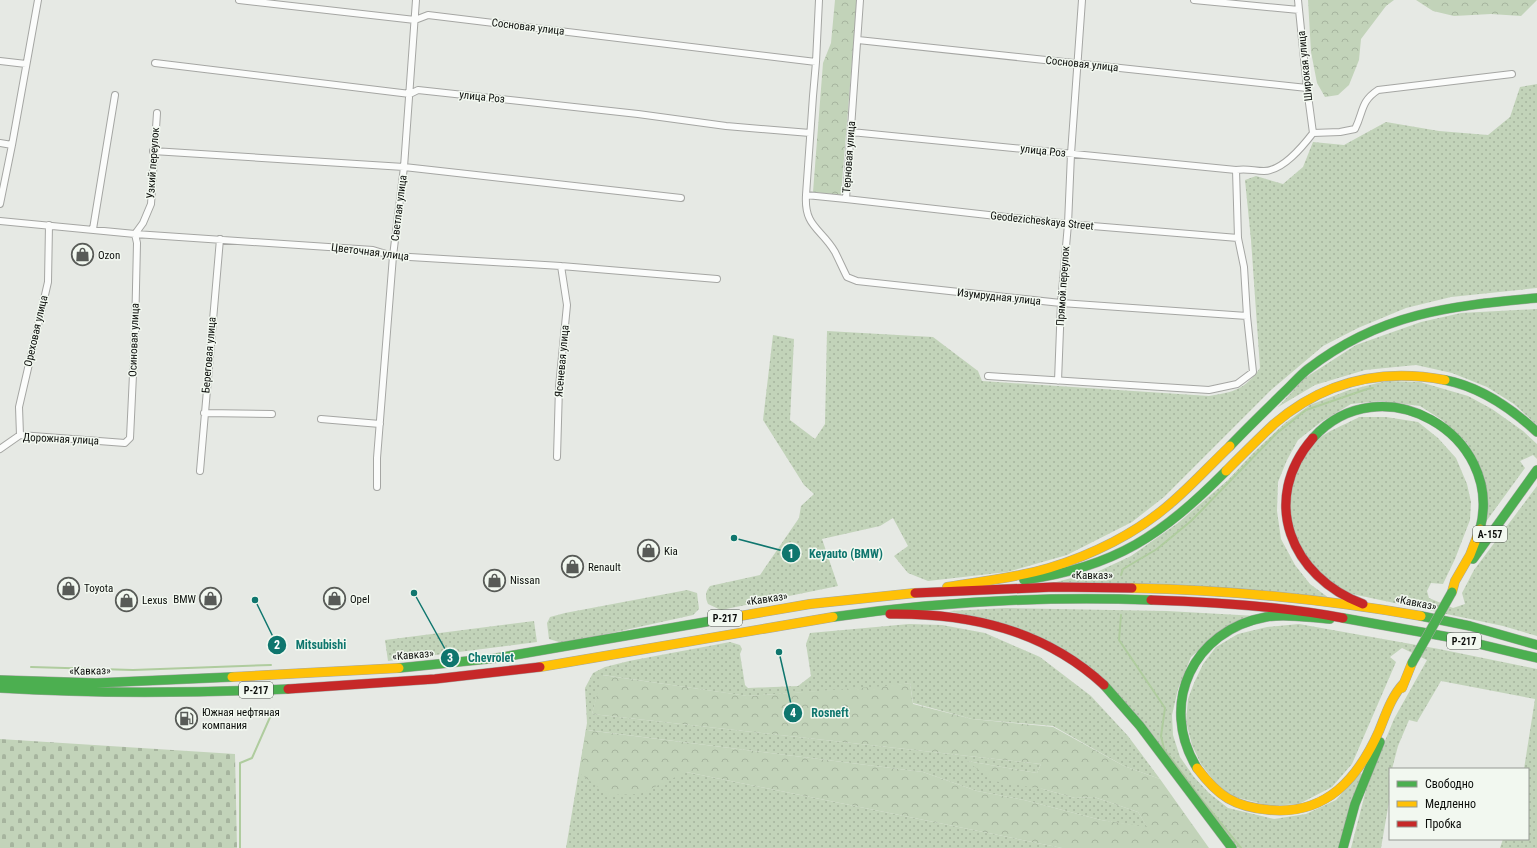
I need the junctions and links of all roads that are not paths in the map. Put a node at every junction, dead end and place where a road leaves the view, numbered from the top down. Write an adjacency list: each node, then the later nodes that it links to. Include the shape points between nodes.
1 (38, 0): 14 (street)
2 (239, 0): 10 (street, Сосновая улица)
3 (416, 0): 10 (street, Светлая улица)
4 (819, 0): 13 (street)
5 (860, 0): 11 (street, Терновая улица)
6 (1082, 0): 16 (street, Прямой переулок)
7 (1194, 0): 9 (street)
8 (1298, 0): 9 (street, Широкая улица)
9 (1299, 10): 18 (street, Широкая улица)
10 (415, 20): 13 (street, Сосновая улица, via 428,15); 19 (street, Светлая улица)
11 (858, 40): 16 (street, Сосновая улица); 22 (street, Терновая улица)
12 (0, 61): 14 (street)
13 (816, 62): 24 (street)
14 (26, 64): 26 (street)
15 (155, 64): 19 (street, улица Роз)
16 (1077, 64): 18 (street, Сосновая улица); 28 (street, Прямой переулок)
17 (1512, 74): 23 (street, via 1378,90 1364,102 1355,129)
18 (1307, 88): 23 (street, Широкая улица)
19 (410, 94): 24 (street, улица Роз, via 418,90 726,126); 29 (street, Светлая улица)
20 (115, 95): 38 (street)
21 (157, 113): 27 (street, Узкий переулок)
22 (851, 132): 28 (street, улица Роз); 33 (street, Терновая улица)
23 (1313, 132): 30 (street, улица Роз, via 1292,156 1275,169)
24 (810, 133): 31 (street)
25 (0, 143): 26 (street)
26 (12, 145): 34 (street)
27 (154, 151): 29 (street); 39 (street, Узкий переулок, via 151,204)
28 (1071, 154): 30 (street, улица Роз); 36 (street, Прямой переулок)
29 (404, 167): 32 (street); 42 (street, Светлая улица)
30 (1236, 170): 40 (street)
31 (806, 195): 33 (street, Терновая улица); 46 (street, Изумрудная улица, via 805,207 810,221 834,251 847,277 857,281)
32 (681, 198)
33 (846, 199): 36 (street, Geodezicheskaya Street)
34 (0, 204)
35 (0, 221): 37 (street, Цветочная улица)
36 (1068, 224): 40 (street, Geodezicheskaya Street); 46 (street, Прямой переулок)
37 (49, 225): 38 (street, Цветочная улица); 55 (street, Ореховая улица, via 48,282 18,407)
38 (93, 229): 39 (street, Цветочная улица)
39 (135, 234): 41 (street, Цветочная улица); 56 (street, Осиновая улица, via 132,398 130,438)
40 (1238, 238): 47 (street, via 1244,267)
41 (220, 239): 42 (street, Цветочная улица, via 373,250); 50 (street, Береговая улица)
42 (393, 256): 43 (street, Цветочная улица); 53 (street, Светлая улица)
43 (561, 266): 44 (street, Цветочная улица); 58 (street, Ясеневая улица, via 567,305 559,387)
44 (717, 279)
45 (1537, 298): 62 (main road, via 1447,308 1382,326 1353,339 1307,370 1171,503 1148,521 1098,548 1059,565 1029,573)
46 (1061, 303): 47 (street, Изумрудная улица); 49 (street, Прямой переулок)
47 (1247, 316): 49 (street, via 1253,372 1237,384 1209,390)
48 (988, 376): 49 (street)
49 (1058, 381)
50 (204, 413): 51 (street); 60 (street, Береговая улица)
51 (272, 414)
52 (321, 419): 53 (street)
53 (380, 424): 61 (street, Светлая улица)
54 (1537, 432): 62 (main road, via 1509,408 1480,391 1457,382 1395,374 1362,378 1329,389 1301,403 1278,420 1188,507 1166,525 1118,555 1062,574)
55 (20, 436): 56 (street, Дорожная улица); 57 (street, Дорожная улица)
56 (125, 443)
57 (0, 449)
58 (557, 457)
59 (1537, 470): 63 (main road, А-157, via 1482,545)
60 (200, 471)
61 (377, 487)
62 (921, 592): 64 (main road, «Кавказ» / Р-217, via 1126,587 1239,593); 67 (main road, «Кавказ» / Р-217, via 790,607)
63 (1452, 592): 64 (main road, via 1456,577 1472,552 1482,519 1481,491 1470,456 1446,428 1427,417 1409,410 1388,407 1366,408 1344,415 1330,424 1304,450 1294,465 1288,481 1286,516 1291,539 1311,571 1339,594); 74 (main road, А-157, bridge)
64 (1378, 608): 69 (main road, «Кавказ» / Р-217, via 1451,622)
65 (839, 615): 66 (main road, «Кавказ» / Р-217, via 951,604 1044,599 1111,599 1269,608); 68 (main road, «Кавказ» / Р-217); 76 (main road, via 940,614 995,624 1023,634 1075,662 1116,697 1140,725)
66 (1350, 620): 71 (main road, Р-217, via 1451,638); 74 (main road, via 1279,616 1258,619 1223,635 1201,654 1192,669 1184,694 1180,723 1188,751 1215,790 1230,801 1262,809 1284,811 1303,808 1338,790 1360,767 1371,749 1393,697)
67 (654, 631): 68 (main road, via 635,638 596,646 590,649 589,653 596,655 682,639); 70 (main road, «Кавказ» / Р-217)
68 (705, 638): 72 (main road, «Кавказ» / Р-217, via 580,662)
69 (1537, 645)
70 (493, 658): 72 (main road, via 508,659 552,653 559,657 556,661); 73 (main road, «Кавказ» / Р-217, via 380,670 170,681 43,683)
71 (1537, 658)
72 (505, 671): 75 (main road, «Кавказ» / Р-217, via 444,679 362,685 169,694)
73 (0, 680)
74 (1404, 683): 77 (main road, А-157, via 1355,804)
75 (0, 688)
76 (1232, 848)
77 (1343, 848)

